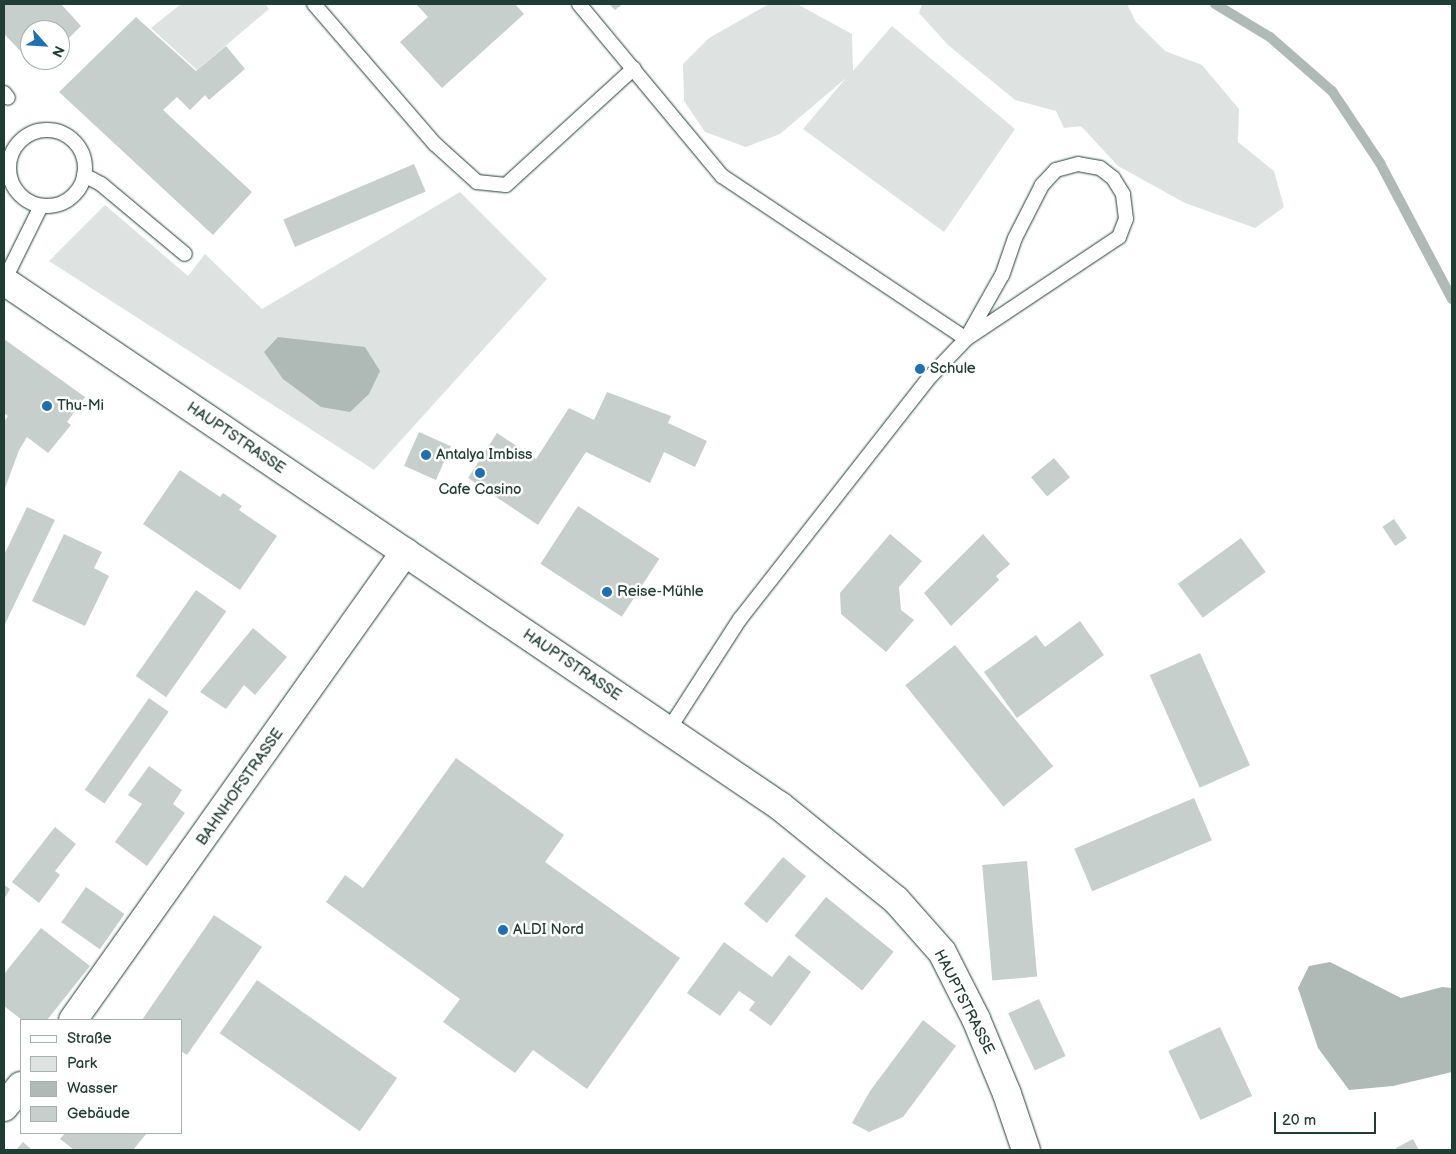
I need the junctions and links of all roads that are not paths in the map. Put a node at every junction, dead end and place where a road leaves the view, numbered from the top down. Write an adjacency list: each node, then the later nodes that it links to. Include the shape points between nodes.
1 (314, 4): 3 (lane, via 435,144 478,182 506,185)
2 (579, 4): 3 (lane)
3 (634, 68): 8 (lane, via 722,176)
4 (84, 175): 5 (lane, via 73,195 53,205); 5 (lane, via 84,163 74,141 52,130 29,134 13,151 10,174 20,195); 6 (lane, via 101,184)
5 (41, 206): 7 (lane)
6 (185, 254)
7 (4, 281): 9 (main road, HAUPTSTRASSE)
8 (966, 339): 8 (lane, via 1119,237 1126,218 1123,194 1113,178 1100,168 1078,164 1056,170 1042,185 1015,238 1002,275); 10 (lane, via 929,378 740,619)
9 (405, 552): 10 (main road, HAUPTSTRASSE); 11 (main road, BAHNHOFSTRASSE)
10 (669, 729): 14 (main road, HAUPTSTRASSE, via 780,806 896,900 920,925 942,952 976,1018)
11 (74, 1019)
12 (20, 1087): 13 (main road)
13 (4, 1107)
14 (1026, 1150)

